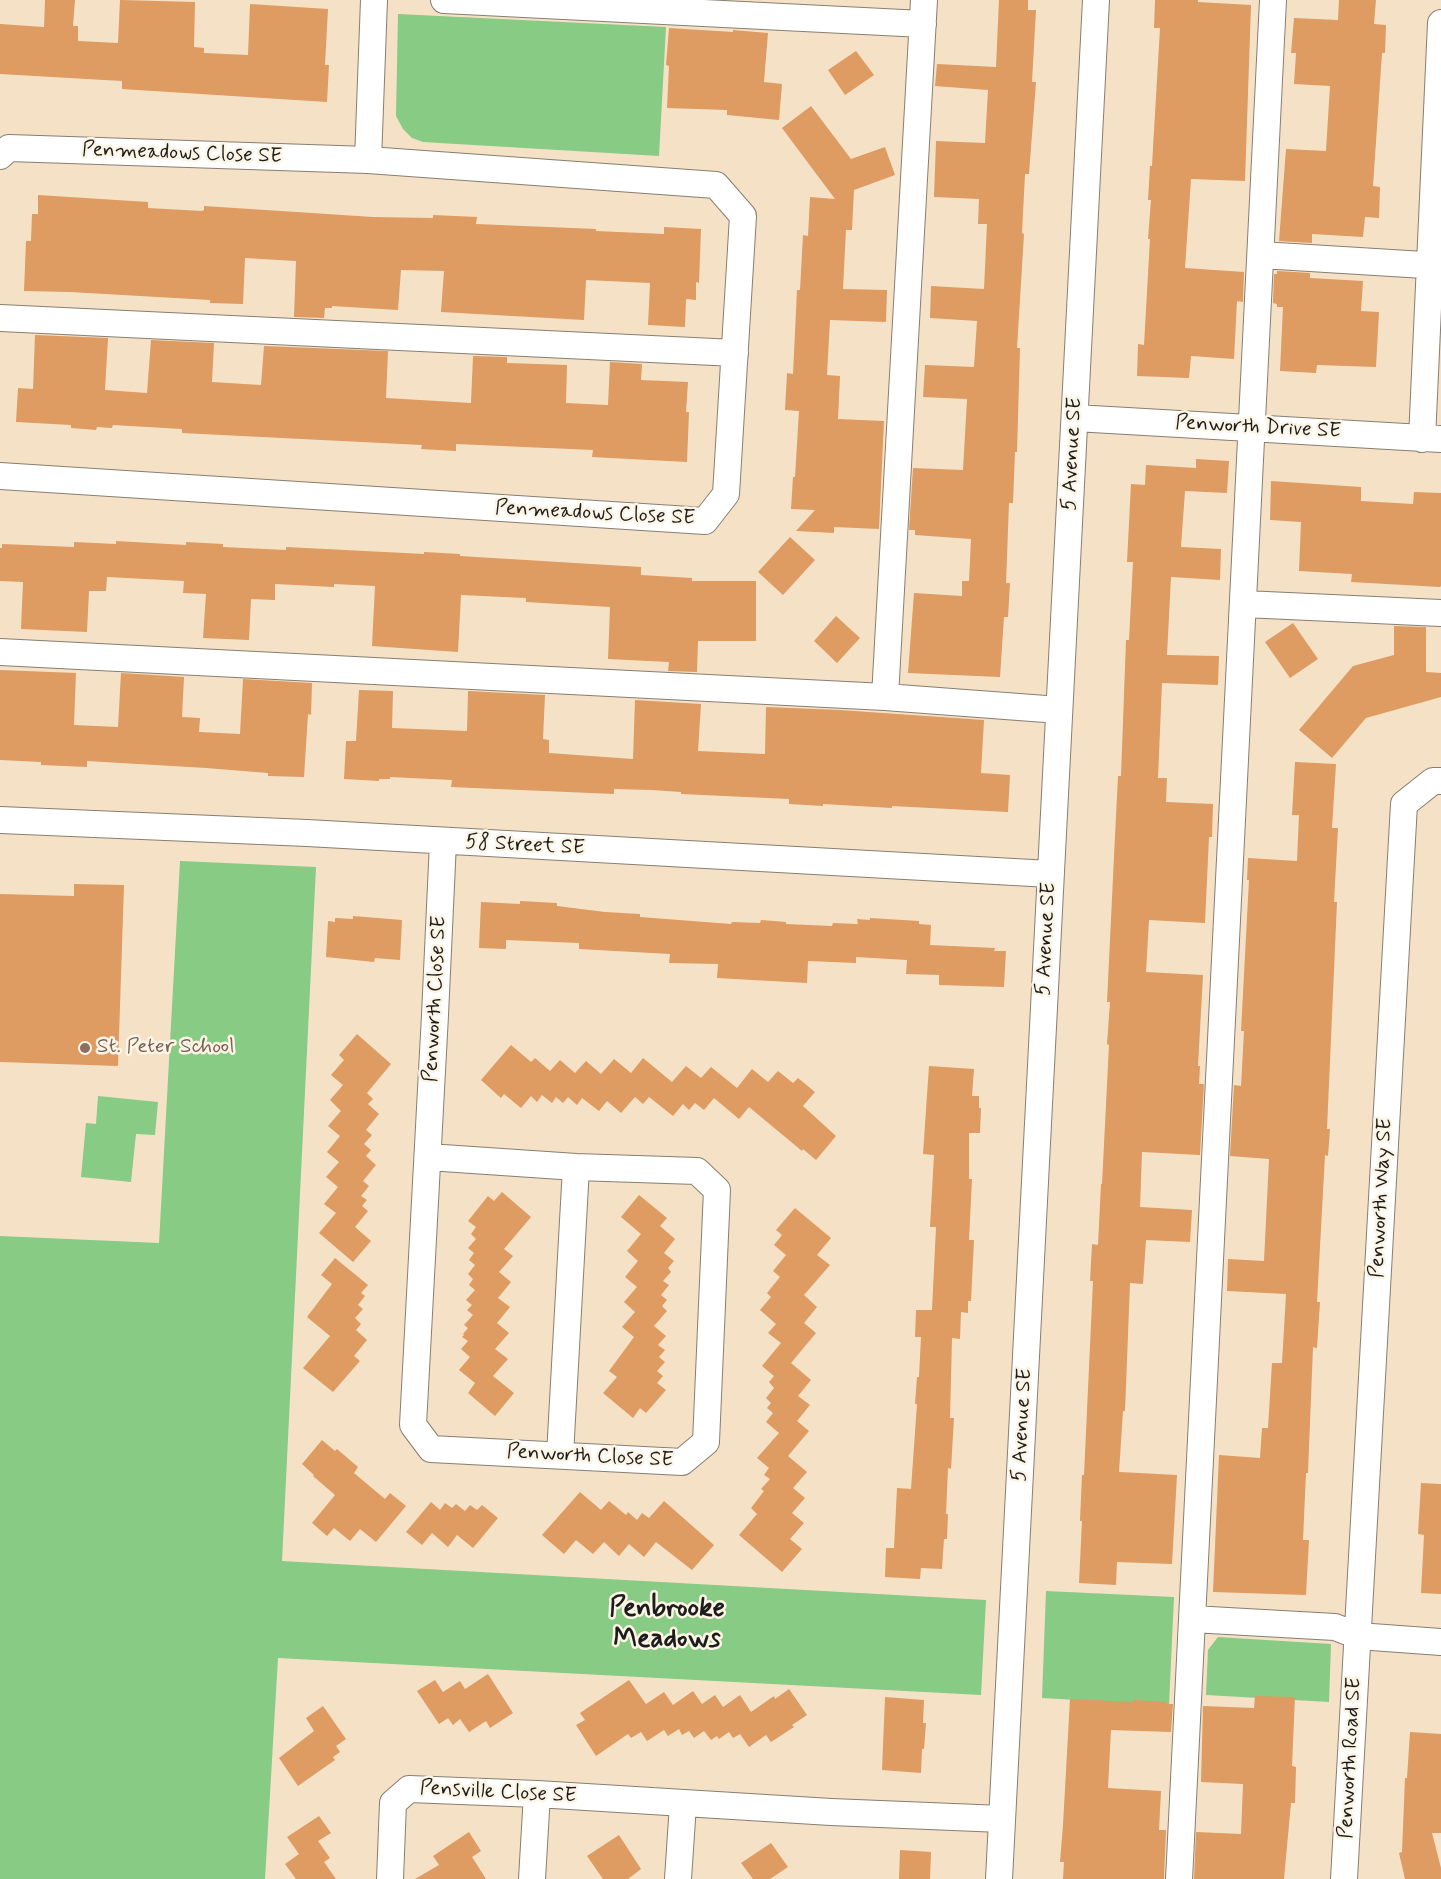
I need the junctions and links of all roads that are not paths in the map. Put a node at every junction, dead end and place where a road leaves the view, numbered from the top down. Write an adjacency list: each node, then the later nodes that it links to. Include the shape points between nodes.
1 (374, 0): 9 (street)
2 (444, 0): 5 (street)
3 (1096, 0): 14 (street, 5 Avenue SE)
4 (1273, 0): 10 (street)
5 (924, 12): 21 (street)
6 (1441, 23): 7 (street)
7 (1439, 100): 11 (street)
8 (0, 156): 9 (street, Penmeadows Close SE, via 9,148)
9 (368, 160): 13 (street, Penmeadows Close SE, via 716,185 742,216)
10 (1262, 255): 11 (street); 15 (street)
11 (1435, 266): 16 (street)
12 (0, 318): 13 (street)
13 (735, 353): 17 (street, Penmeadows Close SE, via 726,494 705,521)
14 (1075, 418): 15 (street, Penworth Drive SE); 22 (street, 5 Avenue SE)
15 (1253, 427): 16 (street, Penworth Drive SE); 18 (street)
16 (1431, 439)
17 (0, 477)
18 (1244, 604): 19 (street); 30 (street)
19 (1441, 613)
20 (0, 652): 21 (street)
21 (885, 698): 22 (street)
22 (1059, 710): 26 (street, 5 Avenue SE)
23 (1441, 782): 31 (street, Penworth Way SE, via 1433,781 1404,804)
24 (0, 820): 25 (street, 58 Street SE)
25 (443, 842): 26 (street, 58 Street SE); 27 (street, Penworth Close SE)
26 (1050, 874): 35 (street, 5 Avenue SE)
27 (428, 1157): 28 (street, Penworth Close SE); 29 (street, Penworth Close SE, via 413,1425 431,1449)
28 (576, 1167): 29 (street); 29 (street, Penworth Close SE, via 697,1171 717,1190 706,1442 682,1462)
29 (560, 1455)
30 (1192, 1619): 31 (street, via 1335,1627); 40 (street)
31 (1358, 1636): 32 (street); 41 (street, Penworth Road SE)
32 (1441, 1642)
33 (537, 1794): 34 (street, Pensville Close SE); 36 (street, Pensville Close SE, via 409,1789 393,1803); 37 (street)
34 (683, 1804): 35 (street, Pensville Close SE); 38 (street)
35 (1002, 1819): 39 (street, 5 Avenue SE)
36 (390, 1879)
37 (532, 1879)
38 (678, 1879)
39 (999, 1879)
40 (1179, 1879)
41 (1344, 1879)

